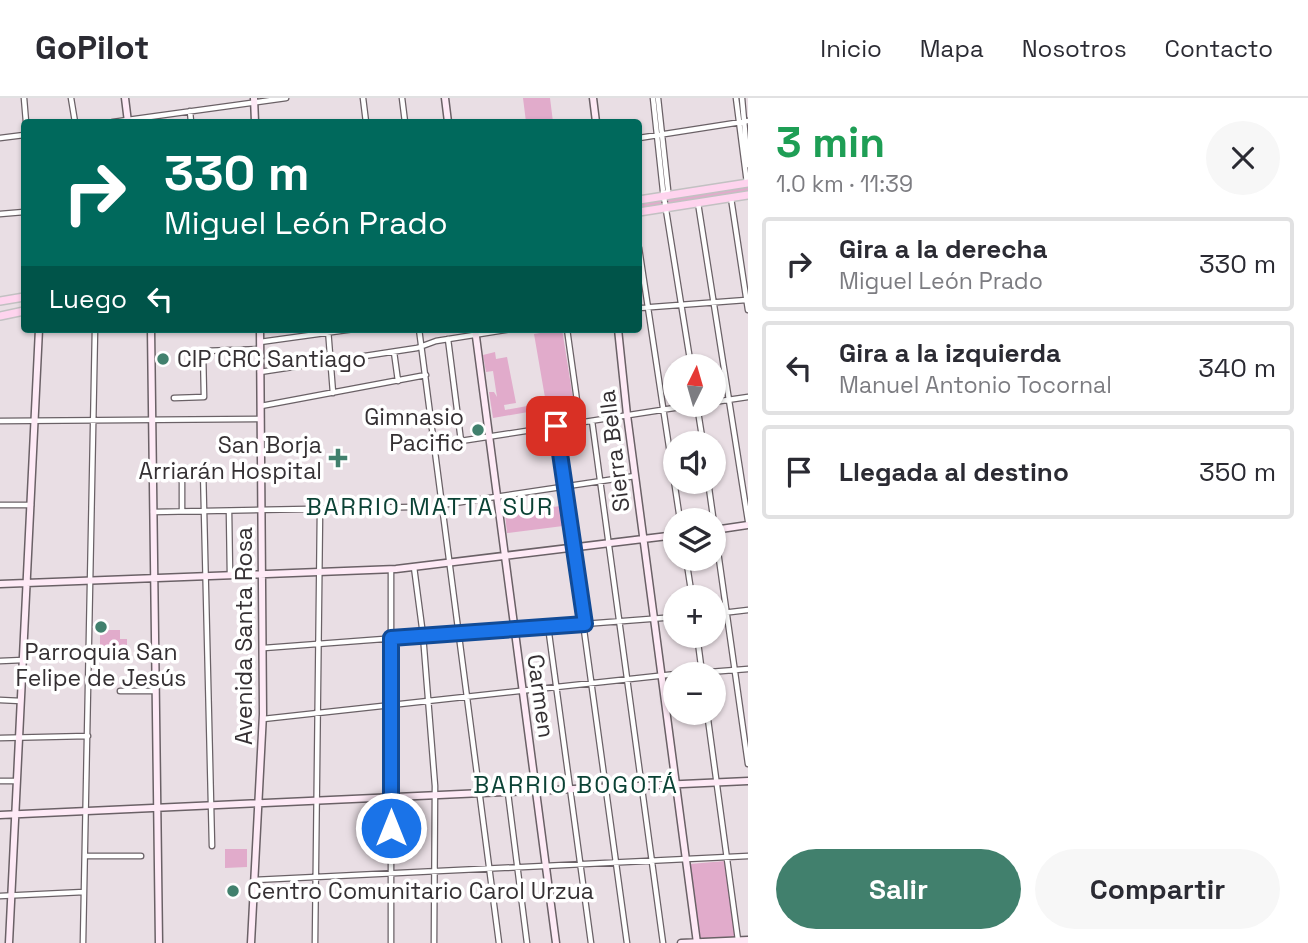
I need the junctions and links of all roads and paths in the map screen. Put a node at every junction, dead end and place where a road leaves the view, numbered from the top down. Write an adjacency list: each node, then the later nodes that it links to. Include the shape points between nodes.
1 (24, 98): 15 (street)
2 (71, 98): 16 (street)
3 (125, 98): 17 (main road)
4 (286, 98): 13 (street)
5 (363, 98): 21 (street)
6 (402, 98): 22 (street)
7 (445, 98): 23 (main road)
8 (593, 98): 24 (main road)
9 (653, 98): 27 (street)
10 (658, 98): 27 (street)
11 (736, 98): 25 (street)
12 (742, 98): 25 (street)
13 (254, 100): 14 (street); 20 (main road)
14 (190, 111): 18 (street); 19 (street)
15 (26, 119)
16 (74, 119)
17 (128, 119)
18 (140, 119)
19 (191, 119)
20 (255, 119)
21 (366, 119)
22 (405, 119)
23 (448, 119)
24 (596, 119)
25 (743, 121): 27 (street); 30 (street); 31 (street)
26 (21, 135): 28 (street)
27 (660, 135): 29 (street); 32 (street)
28 (0, 138)
29 (642, 138)
30 (748, 165)
31 (748, 186): 32 (main road); 33 (main road)
32 (665, 196): 34 (main road); 36 (street)
33 (731, 197): 35 (main road); 42 (street)
34 (642, 200)
35 (698, 203): 36 (main road); 44 (street)
36 (666, 208): 38 (main road); 45 (street)
37 (21, 212): 39 (street)
38 (642, 212)
39 (0, 214)
40 (642, 268): 46 (street)
41 (21, 298): 43 (main road)
42 (747, 300): 44 (street); 48 (street)
43 (0, 301)
44 (714, 302): 45 (street); 75 (street)
45 (681, 304): 46 (street); 66 (street)
46 (648, 307): 47 (street); 77 (street)
47 (642, 308)
48 (748, 310)
49 (21, 312): 50 (main road)
50 (0, 316)
51 (39, 333): 84 (main road)
52 (95, 333): 82 (street)
53 (151, 333): 80 (main road)
54 (260, 333): 63 (main road, Avenida Santa Rosa)
55 (320, 333): 63 (street)
56 (329, 333): 67 (street)
57 (420, 333): 64 (street)
58 (471, 333): 62 (street)
59 (475, 333): 88 (main road, Carmen)
60 (568, 333): 86 (street)
61 (618, 333): 78 (main road, Sierra Bella)
62 (448, 339): 64 (street); 89 (street)
63 (260, 346): 68 (main road, Avenida Santa Rosa); 73 (street, via 203,351 204,397)
64 (422, 346): 65 (street); 69 (street)
65 (394, 352): 67 (street); 70 (street)
66 (689, 354)
67 (331, 363): 68 (street); 71 (street)
68 (260, 372): 76 (main road, Avenida Santa Rosa)
69 (426, 375): 70 (street); 90 (street)
70 (398, 381): 71 (street)
71 (333, 393): 76 (street)
72 (748, 397): 75 (street)
73 (174, 398)
74 (726, 400): 75 (street)
75 (729, 400): 109 (street)
76 (261, 406): 81 (main road, Avenida Santa Rosa)
77 (663, 410): 78 (street)
78 (627, 415): 85 (street); 94 (main road, Sierra Bella)
79 (664, 417): 102 (street)
80 (152, 419): 81 (street); 82 (street); 107 (main road)
81 (261, 419): 106 (main road, Avenida Santa Rosa)
82 (93, 420): 84 (street); 125 (street)
83 (0, 421): 84 (street)
84 (35, 421): 99 (main road)
85 (592, 421): 86 (street); 95 (street)
86 (580, 422): 87 (street)
87 (556, 426): 88 (street); 96 (street)
88 (489, 437): 89 (street); 97 (main road, Carmen)
89 (461, 441): 90 (street)
90 (435, 445): 91 (street); 100 (street)
91 (409, 449)
92 (203, 468): 104 (street)
93 (182, 471): 108 (street)
94 (635, 476): 95 (street); 112 (main road, Sierra Bella)
95 (600, 481): 96 (street); 113 (street)
96 (565, 486): 97 (street); 114 (street)
97 (497, 497): 100 (street); 115 (main road, Carmen)
98 (0, 505): 99 (street)
99 (31, 505): 126 (main road)
100 (443, 505): 116 (street)
101 (413, 507): 103 (street)
102 (678, 508)
103 (320, 510): 106 (street); 120 (street)
104 (203, 511): 105 (street); 108 (street); 123 (street)
105 (229, 511): 106 (street); 122 (street)
106 (262, 511): 121 (main road, Avenida Santa Rosa)
107 (153, 512): 108 (street); 124 (main road)
108 (182, 512)
109 (748, 523): 110 (main road)
110 (726, 528)
111 (663, 537): 112 (main road)
112 (643, 539): 113 (main road); 130 (main road, Sierra Bella)
113 (609, 543): 114 (main road); 132 (street)
114 (575, 548): 115 (main road); 133 (street)
115 (505, 557): 116 (main road); 135 (main road, Carmen)
116 (450, 563): 117 (main road); 136 (street)
117 (414, 567): 118 (main road); 137 (street)
118 (391, 569): 120 (main road); 138 (street)
119 (722, 571): 129 (street)
120 (319, 572): 121 (main road); 139 (street)
121 (263, 574): 122 (main road); 140 (main road, Avenida Santa Rosa)
122 (230, 575): 123 (main road)
123 (203, 576): 124 (main road); 180 (street)
124 (154, 577): 125 (main road); 151 (main road)
125 (91, 580): 126 (main road); 161 (street)
126 (27, 582): 127 (main road); 141 (main road)
127 (0, 583)
128 (748, 610): 129 (street)
129 (728, 612): 144 (street)
130 (655, 618): 131 (street); 132 (street); 146 (main road, Sierra Bella)
131 (663, 618)
132 (620, 621): 133 (street); 147 (street)
133 (585, 624): 134 (street); 148 (street)
134 (548, 626): 135 (street); 149 (street)
135 (514, 628): 136 (street); 152 (main road, Carmen)
136 (459, 632): 137 (street); 153 (street)
137 (424, 635): 138 (street); 156 (street)
138 (391, 638): 139 (street); 157 (street)
139 (318, 644): 140 (street); 158 (street)
140 (264, 648): 159 (main road, Avenida Santa Rosa)
141 (23, 660): 142 (street); 155 (main road)
142 (0, 662)
143 (748, 669): 144 (street)
144 (735, 670): 145 (street); 164 (street)
145 (726, 671)
146 (662, 676): 147 (street); 169 (main road, Sierra Bella)
147 (628, 680): 148 (street); 170 (street)
148 (593, 684): 149 (street); 171 (street)
149 (557, 688): 152 (street); 172 (street)
150 (120, 691): 151 (street)
151 (156, 691): 181 (main road)
152 (522, 692): 153 (street); 173 (main road, Carmen)
153 (467, 699): 156 (street); 175 (street)
154 (0, 700): 155 (street)
155 (21, 701): 163 (main road)
156 (428, 703): 157 (street); 176 (street)
157 (390, 708): 158 (street); 177 (street)
158 (318, 714): 159 (street); 178 (street)
159 (263, 719): 179 (main road, Avenida Santa Rosa)
160 (709, 725): 168 (street)
161 (88, 736): 163 (street); 182 (street)
162 (0, 738): 163 (street)
163 (19, 738): 167 (main road)
164 (748, 764)
165 (0, 781): 167 (street)
166 (748, 781): 168 (main road)
167 (17, 782): 183 (main road)
168 (717, 783): 169 (main road); 189 (street)
169 (677, 785): 170 (main road); 190 (main road, Sierra Bella)
170 (642, 787): 171 (main road); 191 (street)
171 (607, 788): 172 (main road); 192 (street)
172 (571, 790): 173 (main road); 193 (street)
173 (536, 792): 174 (main road); 194 (main road, Carmen)
174 (508, 793): 175 (main road); 195 (street)
175 (480, 794): 176 (main road); 196 (street)
176 (435, 795): 177 (main road); 197 (street)
177 (391, 797): 178 (main road); 198 (street)
178 (317, 801): 179 (main road); 199 (street)
179 (258, 803): 180 (main road); 200 (main road, Avenida Santa Rosa)
180 (210, 805): 181 (main road); 185 (street)
181 (158, 808): 182 (main road); 208 (main road)
182 (87, 811): 183 (main road); 186 (street)
183 (15, 814): 184 (main road); 203 (main road)
184 (0, 815)
185 (212, 846)
186 (85, 856): 187 (street); 201 (street)
187 (141, 856)
188 (748, 856): 189 (street)
189 (727, 857): 190 (street); 205 (street)
190 (686, 859): 191 (street); 220 (main road, Sierra Bella)
191 (652, 861): 192 (street); 218 (street)
192 (617, 863): 193 (street); 217 (street)
193 (580, 865): 194 (street); 216 (street)
194 (546, 867): 195 (street); 215 (main road, Carmen)
195 (517, 868): 196 (street); 214 (street)
196 (490, 869): 197 (street); 213 (street)
197 (434, 872): 198 (street); 212 (street)
198 (391, 874): 199 (street); 211 (street)
199 (316, 877): 200 (street); 210 (street)
200 (254, 880): 209 (main road, Avenida Santa Rosa)
201 (84, 892): 203 (street); 207 (street)
202 (0, 896): 203 (street)
203 (11, 896): 206 (main road)
204 (748, 940): 205 (main road)
205 (738, 942): 220 (main road)
206 (9, 943)
207 (83, 943)
208 (159, 943)
209 (251, 943)
210 (315, 943)
211 (391, 943)
212 (434, 943)
213 (499, 943)
214 (527, 943)
215 (556, 943)
216 (591, 943)
217 (627, 943)
218 (663, 943)
219 (681, 943): 220 (main road)
220 (697, 943)

